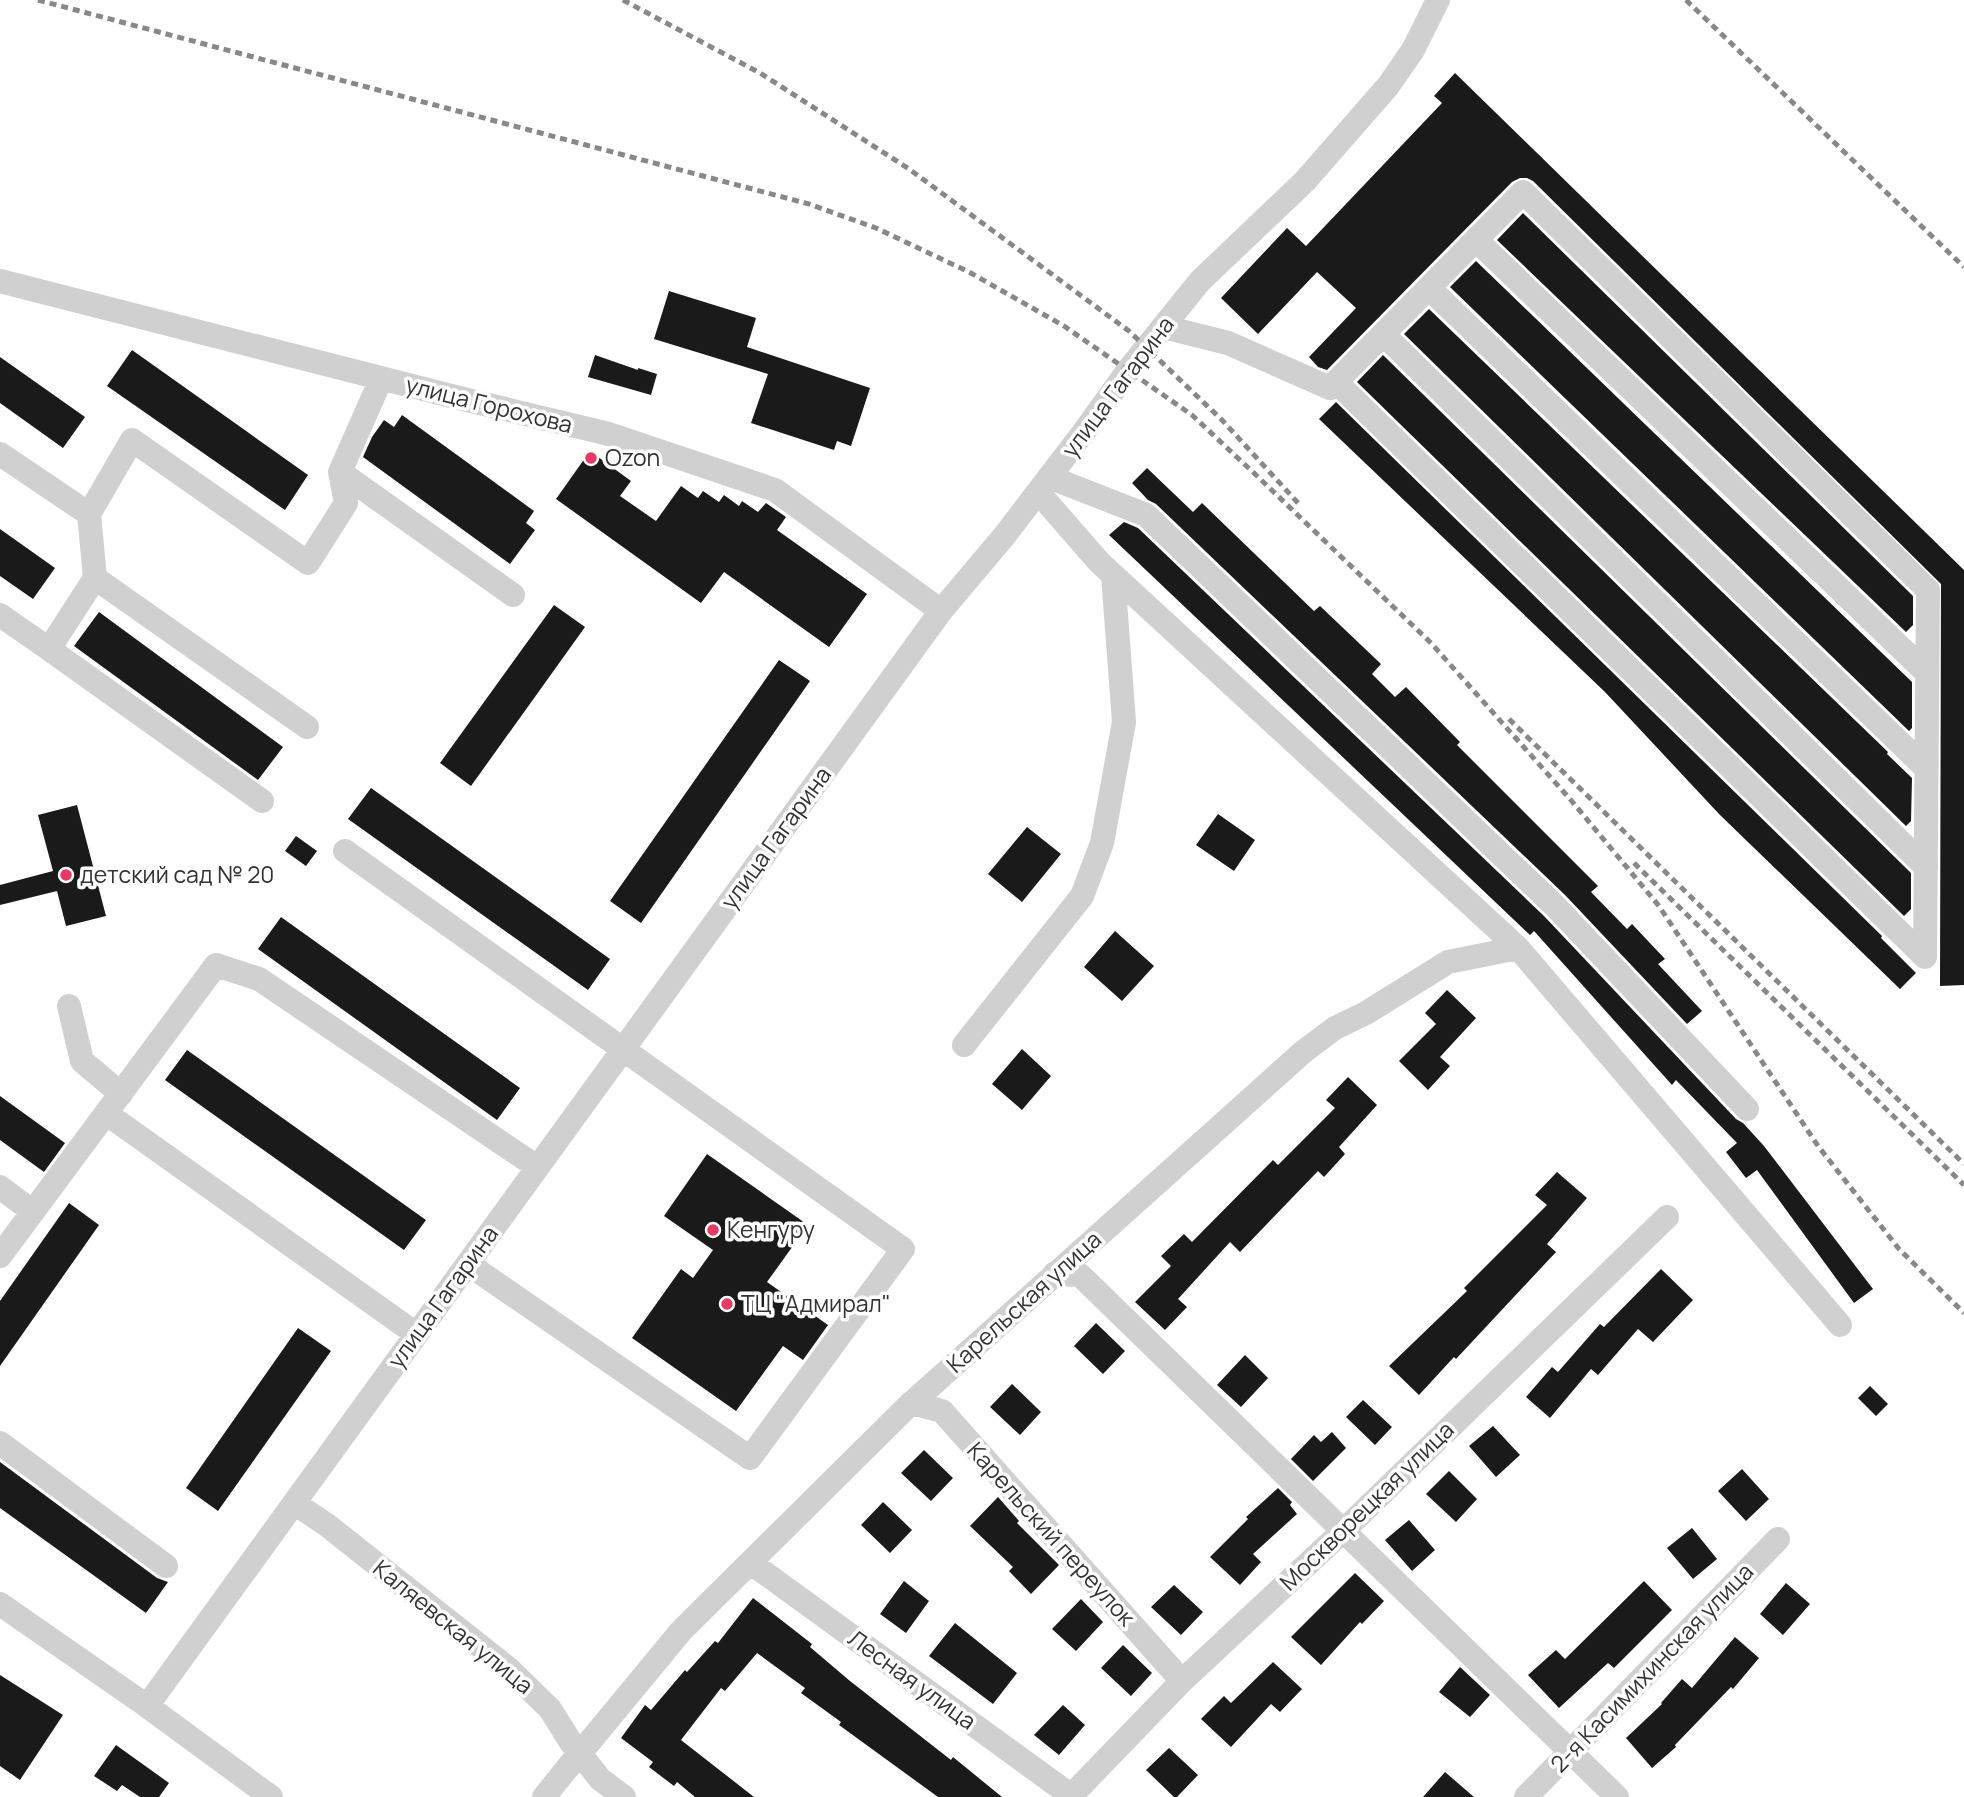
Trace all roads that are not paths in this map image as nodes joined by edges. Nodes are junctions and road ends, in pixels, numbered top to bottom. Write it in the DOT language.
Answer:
graph roads {
  1 [pos="1438,0"];
  2 [pos="1476,240"];
  3 [pos="0,281"];
  4 [pos="1429,288"];
  5 [pos="1164,327"];
  6 [pos="1383,334"];
  7 [pos="381,379"];
  8 [pos="1336,382"];
  9 [pos="0,454"];
  10 [pos="340,472"];
  11 [pos="1043,485"];
  12 [pos="89,514"];
  13 [pos="1113,575"];
  14 [pos="94,578"];
  15 [pos="513,595"];
  16 [pos="941,611"];
  17 [pos="0,614"];
  18 [pos="49,649"];
  19 [pos="1927,673"];
  20 [pos="307,727"];
  21 [pos="1926,768"];
  22 [pos="262,801"];
  23 [pos="345,851"];
  24 [pos="1926,867"];
  25 [pos="1518,948"];
  26 [pos="69,1006"];
  27 [pos="964,1045"];
  28 [pos="623,1049"];
  29 [pos="121,1094"];
  30 [pos="1747,1109"];
  31 [pos="107,1114"];
  32 [pos="537,1167"];
  33 [pos="0,1187"];
  34 [pos="33,1212"];
  35 [pos="1667,1217"];
  36 [pos="0,1256"];
  37 [pos="468,1264"];
  38 [pos="1054,1274"];
  39 [pos="1840,1325"];
  40 [pos="416,1334"];
  41 [pos="911,1403"];
  42 [pos="0,1443"];
  43 [pos="294,1503"];
  44 [pos="1343,1531"];
  45 [pos="1778,1539"];
  46 [pos="751,1563"];
  47 [pos="166,1566"];
  48 [pos="0,1604"];
  49 [pos="1182,1681"];
  50 [pos="147,1706"];
  51 [pos="1571,1752"];
  52 [pos="271,1797"];
  53 [pos="544,1797"];
  54 [pos="624,1797"];
  55 [pos="1071,1797"];
  56 [pos="1527,1797"];
  57 [pos="1618,1797"];
  1 -- 5 [label="street, улица Гагарина"];
  2 -- 4 [label="street"];
  2 -- 19 [label="street"];
  2 -- 19 [label="street"];
  3 -- 7 [label="street, улица Горохова"];
  4 -- 6 [label="street"];
  4 -- 21 [label="street"];
  5 -- 8 [label="street"];
  5 -- 11 [label="street, улица Гагарина"];
  6 -- 8 [label="street"];
  6 -- 24 [label="street"];
  7 -- 10 [label="street"];
  7 -- 16 [label="street, улица Горохова"];
  8 -- 24 [label="street"];
  9 -- 12 [label="street"];
  10 -- 12 [label="street"];
  10 -- 15 [label="street"];
  11 -- 13 [label="street"];
  11 -- 16 [label="street, улица Гагарина"];
  11 -- 30 [label="street"];
  12 -- 14 [label="street"];
  13 -- 25 [label="street"];
  13 -- 27 [label="street"];
  14 -- 18 [label="street"];
  14 -- 20 [label="street"];
  16 -- 28 [label="street, улица Гагарина"];
  17 -- 18 [label="street"];
  18 -- 22 [label="street"];
  19 -- 21 [label="street"];
  21 -- 24 [label="street"];
  23 -- 28 [label="street"];
  25 -- 38 [label="street, Карельская улица"];
  25 -- 39 [label="street"];
  26 -- 29 [label="street"];
  28 -- 32 [label="street, улица Гагарина"];
  28 -- 37 [label="street"];
  29 -- 31 [label="street"];
  29 -- 32 [label="street"];
  31 -- 34 [label="street"];
  31 -- 40 [label="street"];
  32 -- 37 [label="street, улица Гагарина"];
  33 -- 34 [label="street"];
  34 -- 36 [label="street"];
  35 -- 44 [label="street, Москворецкая улица"];
  37 -- 40 [label="street, улица Гагарина"];
  38 -- 41 [label="street, Карельская улица"];
  38 -- 44 [label="street"];
  40 -- 43 [label="street, улица Гагарина"];
  41 -- 46 [label="street, Карельская улица"];
  41 -- 49 [label="street, Карельский переулок"];
  42 -- 47 [label="street"];
  43 -- 50 [label="street, улица Гагарина"];
  43 -- 54 [label="street, Каляевская улица"];
  44 -- 49 [label="street, Москворецкая улица"];
  44 -- 51 [label="street"];
  45 -- 51 [label="street, 2-я Касимихинская улица"];
  46 -- 53 [label="street, Карельская улица, bridge"];
  46 -- 55 [label="street, Лесная улица"];
  48 -- 50 [label="street"];
  49 -- 55 [label="street, Москворецкая улица"];
  50 -- 52 [label="street"];
  51 -- 56 [label="street, 2-я Касимихинская улица"];
  51 -- 57 [label="street"];
}
